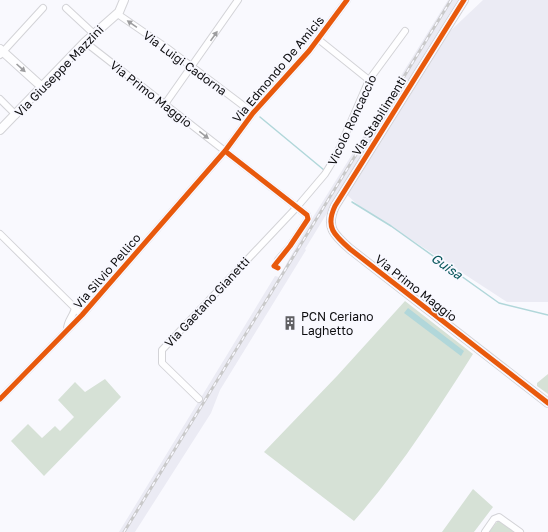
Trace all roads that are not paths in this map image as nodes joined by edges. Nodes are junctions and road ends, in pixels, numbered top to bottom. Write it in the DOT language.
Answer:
graph roads {
  1 [pos="124,0"];
  2 [pos="238,0"];
  3 [pos="347,0"];
  4 [pos="464,0"];
  5 [pos="43,8"];
  6 [pos="66,8"];
  7 [pos="119,12"];
  8 [pos="405,31"];
  9 [pos="94,34"];
  10 [pos="318,39"];
  11 [pos="85,42"];
  12 [pos="1,52"];
  13 [pos="191,67"];
  14 [pos="369,80"];
  15 [pos="42,87"];
  16 [pos="0,99"];
  17 [pos="165,104"];
  18 [pos="253,113"];
  19 [pos="16,115"];
  20 [pos="0,130"];
  21 [pos="225,151"];
  22 [pos="297,207"];
  23 [pos="0,234"];
  24 [pos="344,244"];
  25 [pos="278,260"];
  26 [pos="75,307"];
  27 [pos="82,314"];
  28 [pos="67,330"];
  29 [pos="0,399"];
  30 [pos="199,399"];
  31 [pos="548,403"];
  32 [pos="485,532"];
  33 [pos="520,532"];
  1 -- 7 [label="street"];
  13 -- 2 [label="street, one-way"];
  3 -- 10 [label="street, Via Edmondo De Amicis"];
  4 -- 24 [label="street, Via Stabilimenti"];
  5 -- 12 [label="street"];
  6 -- 9 [label="street"];
  7 -- 9 [label="street, Via Giuseppe Mazzini"];
  13 -- 7 [label="street, Via Luigi Cadorna, one-way"];
  8 -- 14 [label="street, Vicolo Roncaccio"];
  9 -- 11 [label="street, Via Giuseppe Mazzini"];
  10 -- 14 [label="street"];
  10 -- 18 [label="street, Via Edmondo De Amicis"];
  11 -- 15 [label="street, Via Giuseppe Mazzini"];
  11 -- 17 [label="street, Via Primo Maggio"];
  12 -- 15 [label="street, one-way"];
  13 -- 17 [label="street"];
  13 -- 18 [label="street, Via Luigi Cadorna"];
  14 -- 22 [label="street, Vicolo Roncaccio"];
  15 -- 19 [label="street, Via Giuseppe Mazzini"];
  16 -- 19 [label="street"];
  17 -- 21 [label="street, Via Primo Maggio, one-way"];
  18 -- 21 [label="street, Via Edmondo De Amicis"];
  19 -- 20 [label="street, Via Giuseppe Mazzini"];
  21 -- 22 [label="street, Via Primo Maggio"];
  21 -- 27 [label="street, Via Silvio Pellico"];
  22 -- 25 [label="street, Via Primo Maggio"];
  22 -- 30 [label="street, Via Gaetano Gianetti"];
  23 -- 26 [label="street"];
  24 -- 31 [label="street, Via Primo Maggio"];
  26 -- 27 [label="street"];
  26 -- 28 [label="street"];
  27 -- 28 [label="street, Via Silvio Pellico"];
  28 -- 29 [label="street, Via Silvio Pellico"];
  32 -- 33 [label="street"];
}
